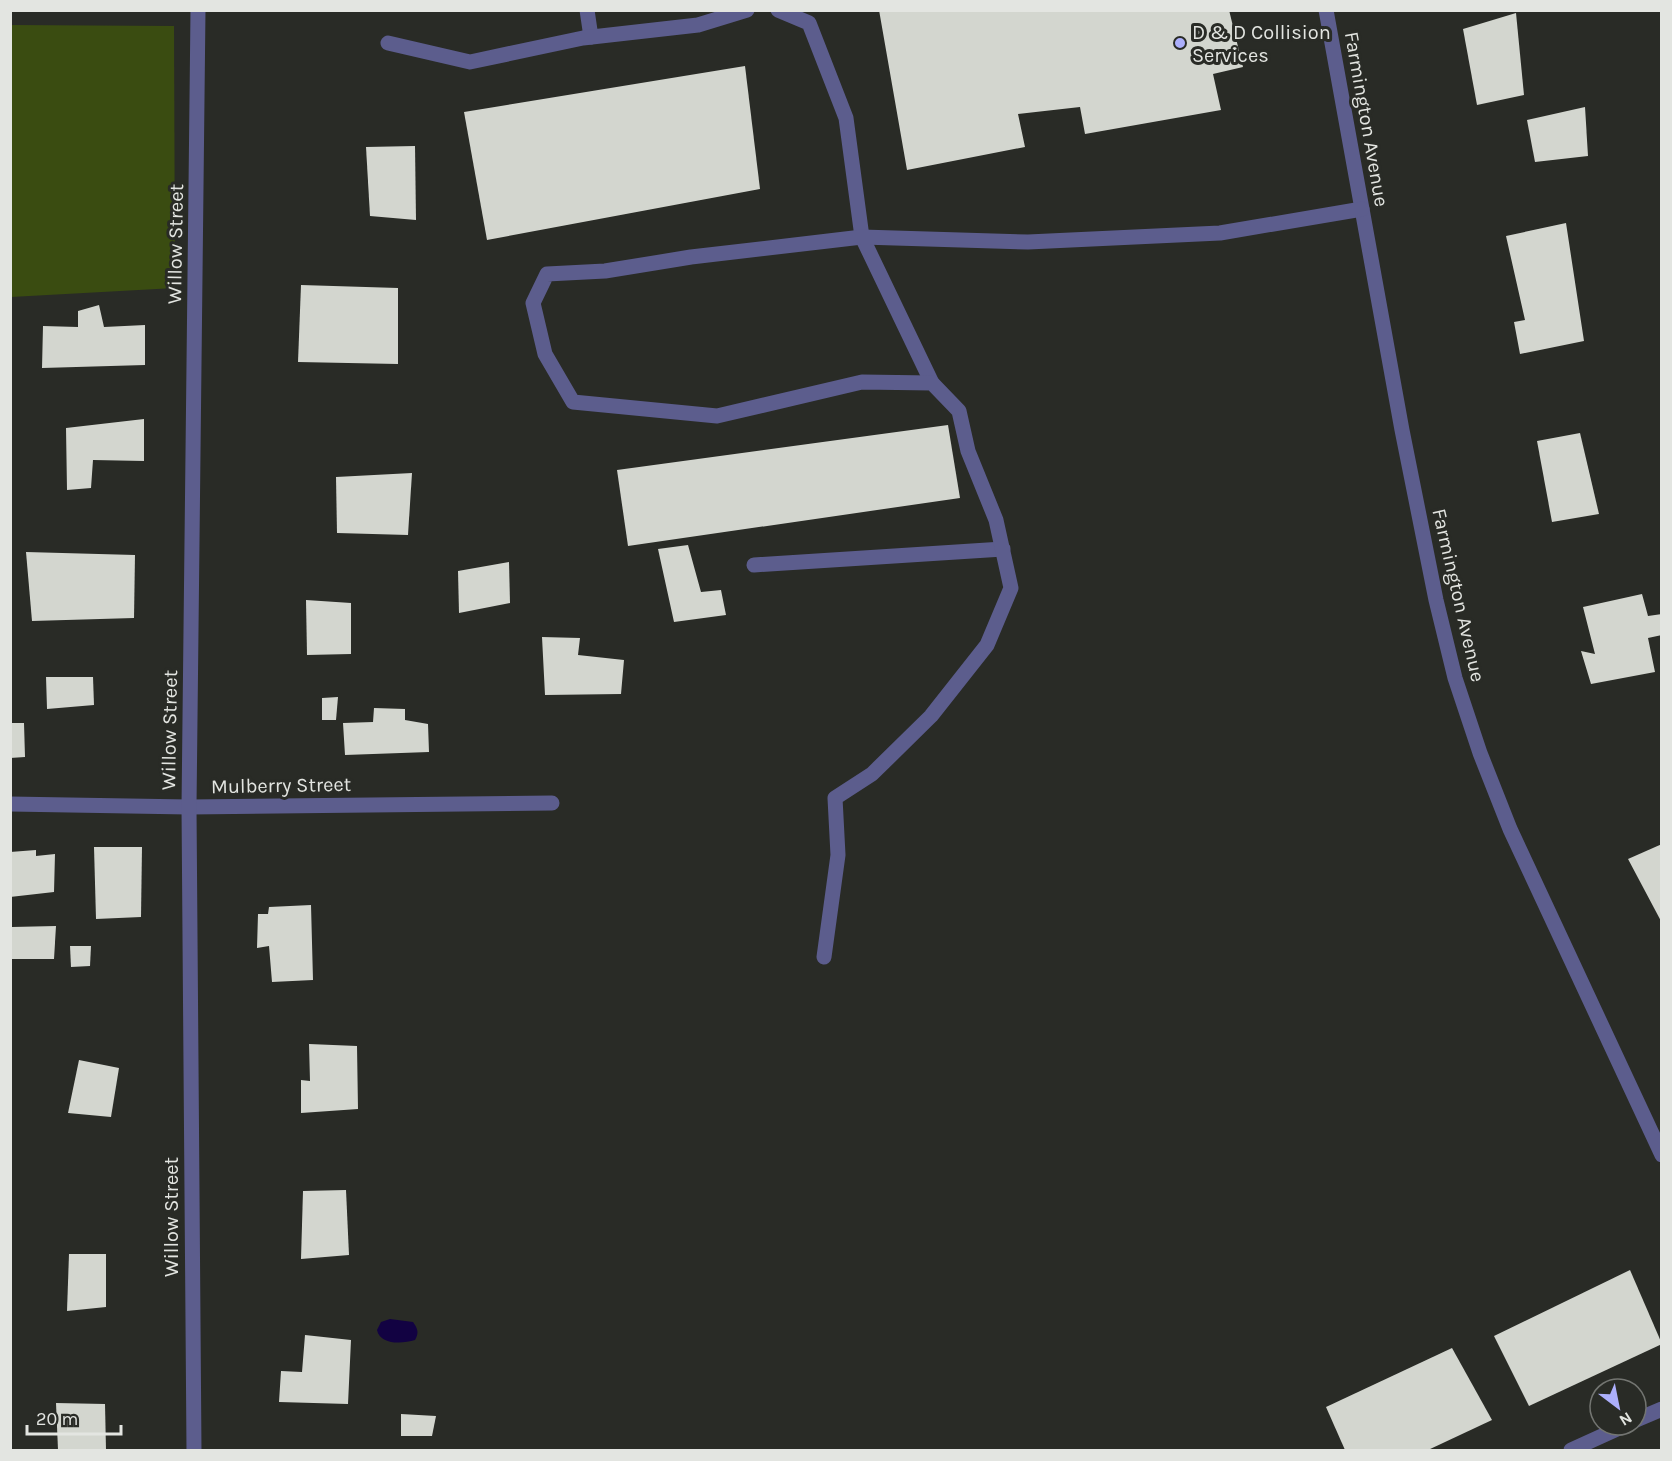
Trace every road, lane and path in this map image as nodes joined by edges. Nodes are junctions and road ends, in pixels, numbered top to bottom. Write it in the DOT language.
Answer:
graph roads {
  1 [pos="198,10"];
  2 [pos="587,10"];
  3 [pos="747,10"];
  4 [pos="778,10"];
  5 [pos="1326,10"];
  6 [pos="731,13"];
  7 [pos="591,37"];
  8 [pos="388,43"];
  9 [pos="1362,209"];
  10 [pos="862,237"];
  11 [pos="932,383"];
  12 [pos="1003,549"];
  13 [pos="754,565"];
  14 [pos="552,803"];
  15 [pos="10,804"];
  16 [pos="189,807"];
  17 [pos="824,957"];
  18 [pos="1662,1155"];
  19 [pos="1662,1408"];
  20 [pos="1648,1414"];
  21 [pos="1600,1437"];
  22 [pos="194,1450"];
  23 [pos="1571,1450"];
  1 -- 16 [label="street, Willow Street"];
  2 -- 7 [label="street"];
  3 -- 6 [label="street"];
  4 -- 10 [label="street"];
  5 -- 9 [label="street, Farmington Avenue"];
  6 -- 7 [label="street"];
  7 -- 8 [label="street"];
  9 -- 10 [label="street"];
  9 -- 18 [label="street, Farmington Avenue"];
  10 -- 11 [label="street"];
  10 -- 11 [label="street"];
  11 -- 12 [label="street"];
  12 -- 13 [label="street"];
  12 -- 17 [label="street"];
  14 -- 16 [label="street, Mulberry Street"];
  15 -- 16 [label="street, Mulberry Street"];
  16 -- 22 [label="street, Willow Street"];
  19 -- 20 [label="street"];
  21 -- 23 [label="street"];
}
